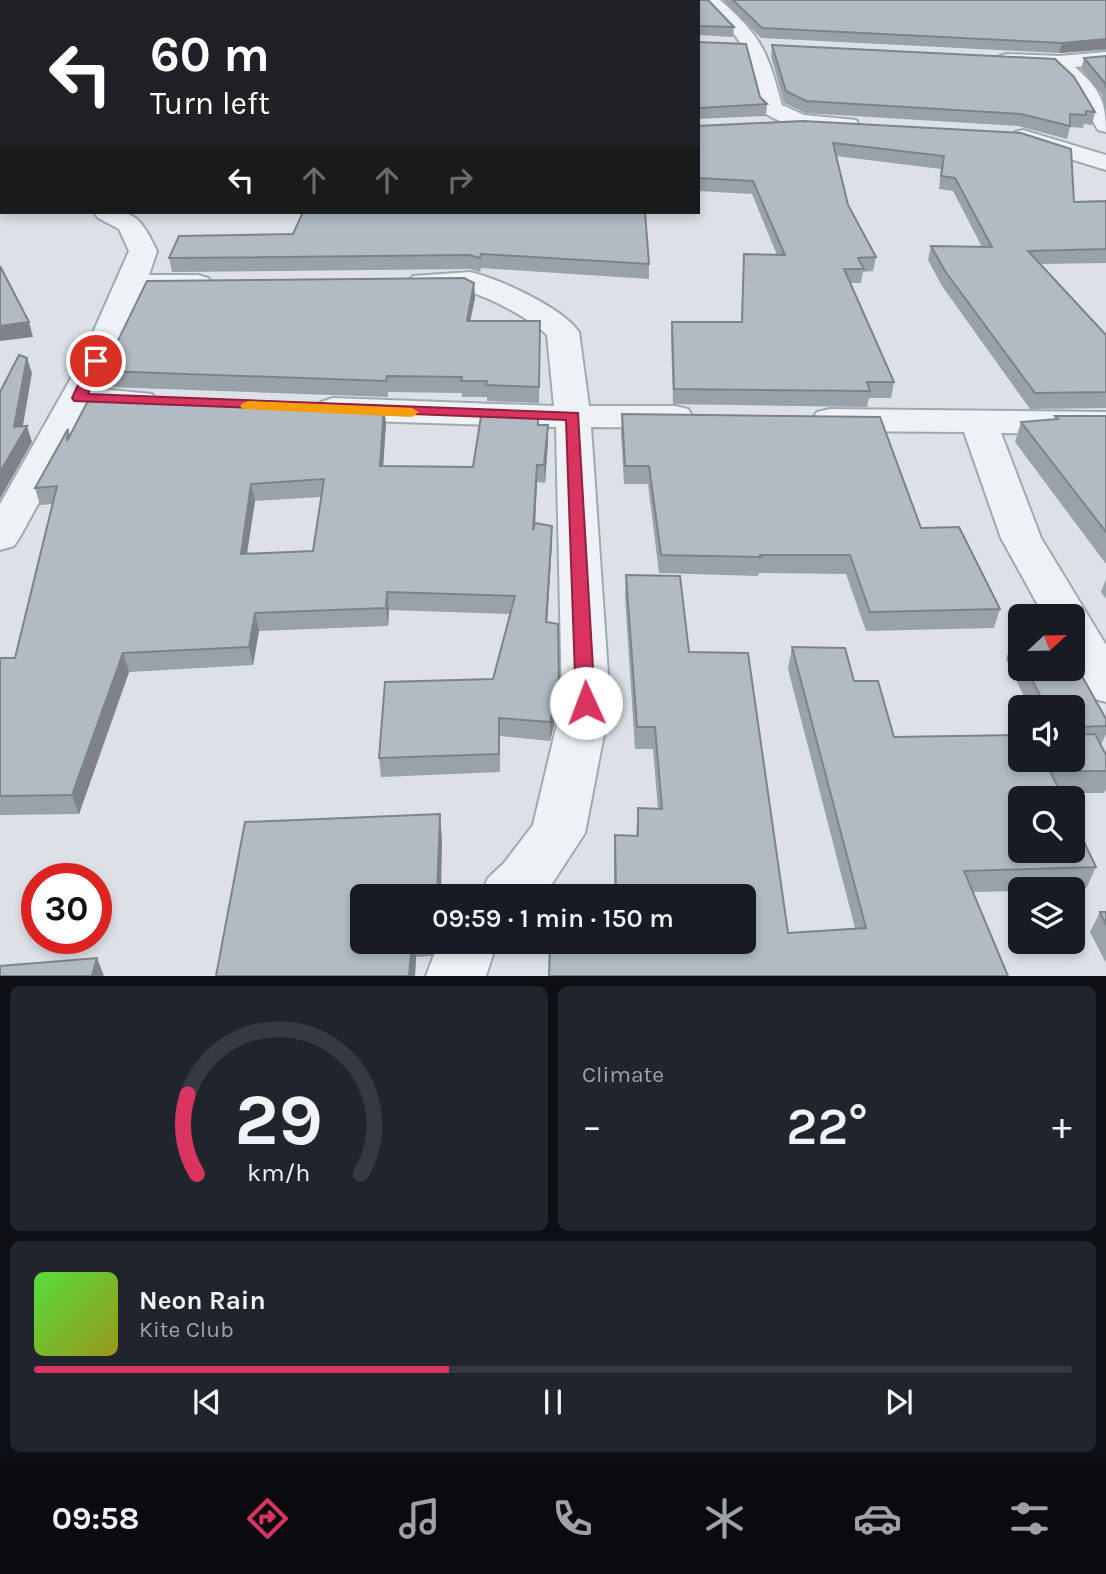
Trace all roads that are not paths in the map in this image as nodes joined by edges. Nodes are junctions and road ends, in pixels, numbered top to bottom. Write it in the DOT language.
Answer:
graph roads {
  1 [pos="710,0"];
  2 [pos="727,45"];
  3 [pos="753,45"];
  4 [pos="779,46"];
  5 [pos="982,58"];
  6 [pos="1106,58"];
  7 [pos="1059,62"];
  8 [pos="1096,92"];
  9 [pos="801,122"];
  10 [pos="1106,125"];
  11 [pos="868,126"];
  12 [pos="760,127"];
  13 [pos="1004,135"];
  14 [pos="1106,163"];
  15 [pos="111,214"];
  16 [pos="388,282"];
  17 [pos="131,284"];
  18 [pos="226,284"];
  19 [pos="79,398"];
  20 [pos="174,402"];
  21 [pos="296,408"];
  22 [pos="573,416"];
  23 [pos="708,418"];
  24 [pos="803,419"];
  25 [pos="979,423"];
  26 [pos="1106,423"];
  27 [pos="0,537"];
  28 [pos="1059,604"];
  29 [pos="1085,649"];
  30 [pos="1106,685"];
  31 [pos="520,884"];
  32 [pos="464,954"];
  33 [pos="456,975"];
  1 -- 3 [label="street"];
  2 -- 3 [label="street"];
  3 -- 4 [label="street"];
  3 -- 9 [label="street"];
  5 -- 7 [label="street"];
  6 -- 7 [label="street"];
  7 -- 8 [label="street"];
  8 -- 10 [label="street"];
  9 -- 11 [label="street"];
  9 -- 12 [label="street"];
  13 -- 14 [label="street"];
  15 -- 17 [label="street"];
  16 -- 22 [label="street"];
  17 -- 18 [label="street"];
  17 -- 19 [label="street"];
  19 -- 20 [label="street"];
  19 -- 27 [label="street"];
  21 -- 22 [label="street"];
  22 -- 23 [label="street"];
  22 -- 31 [label="street"];
  24 -- 25 [label="street"];
  25 -- 26 [label="street"];
  25 -- 28 [label="street"];
  29 -- 30 [label="street"];
  32 -- 33 [label="street"];
}
